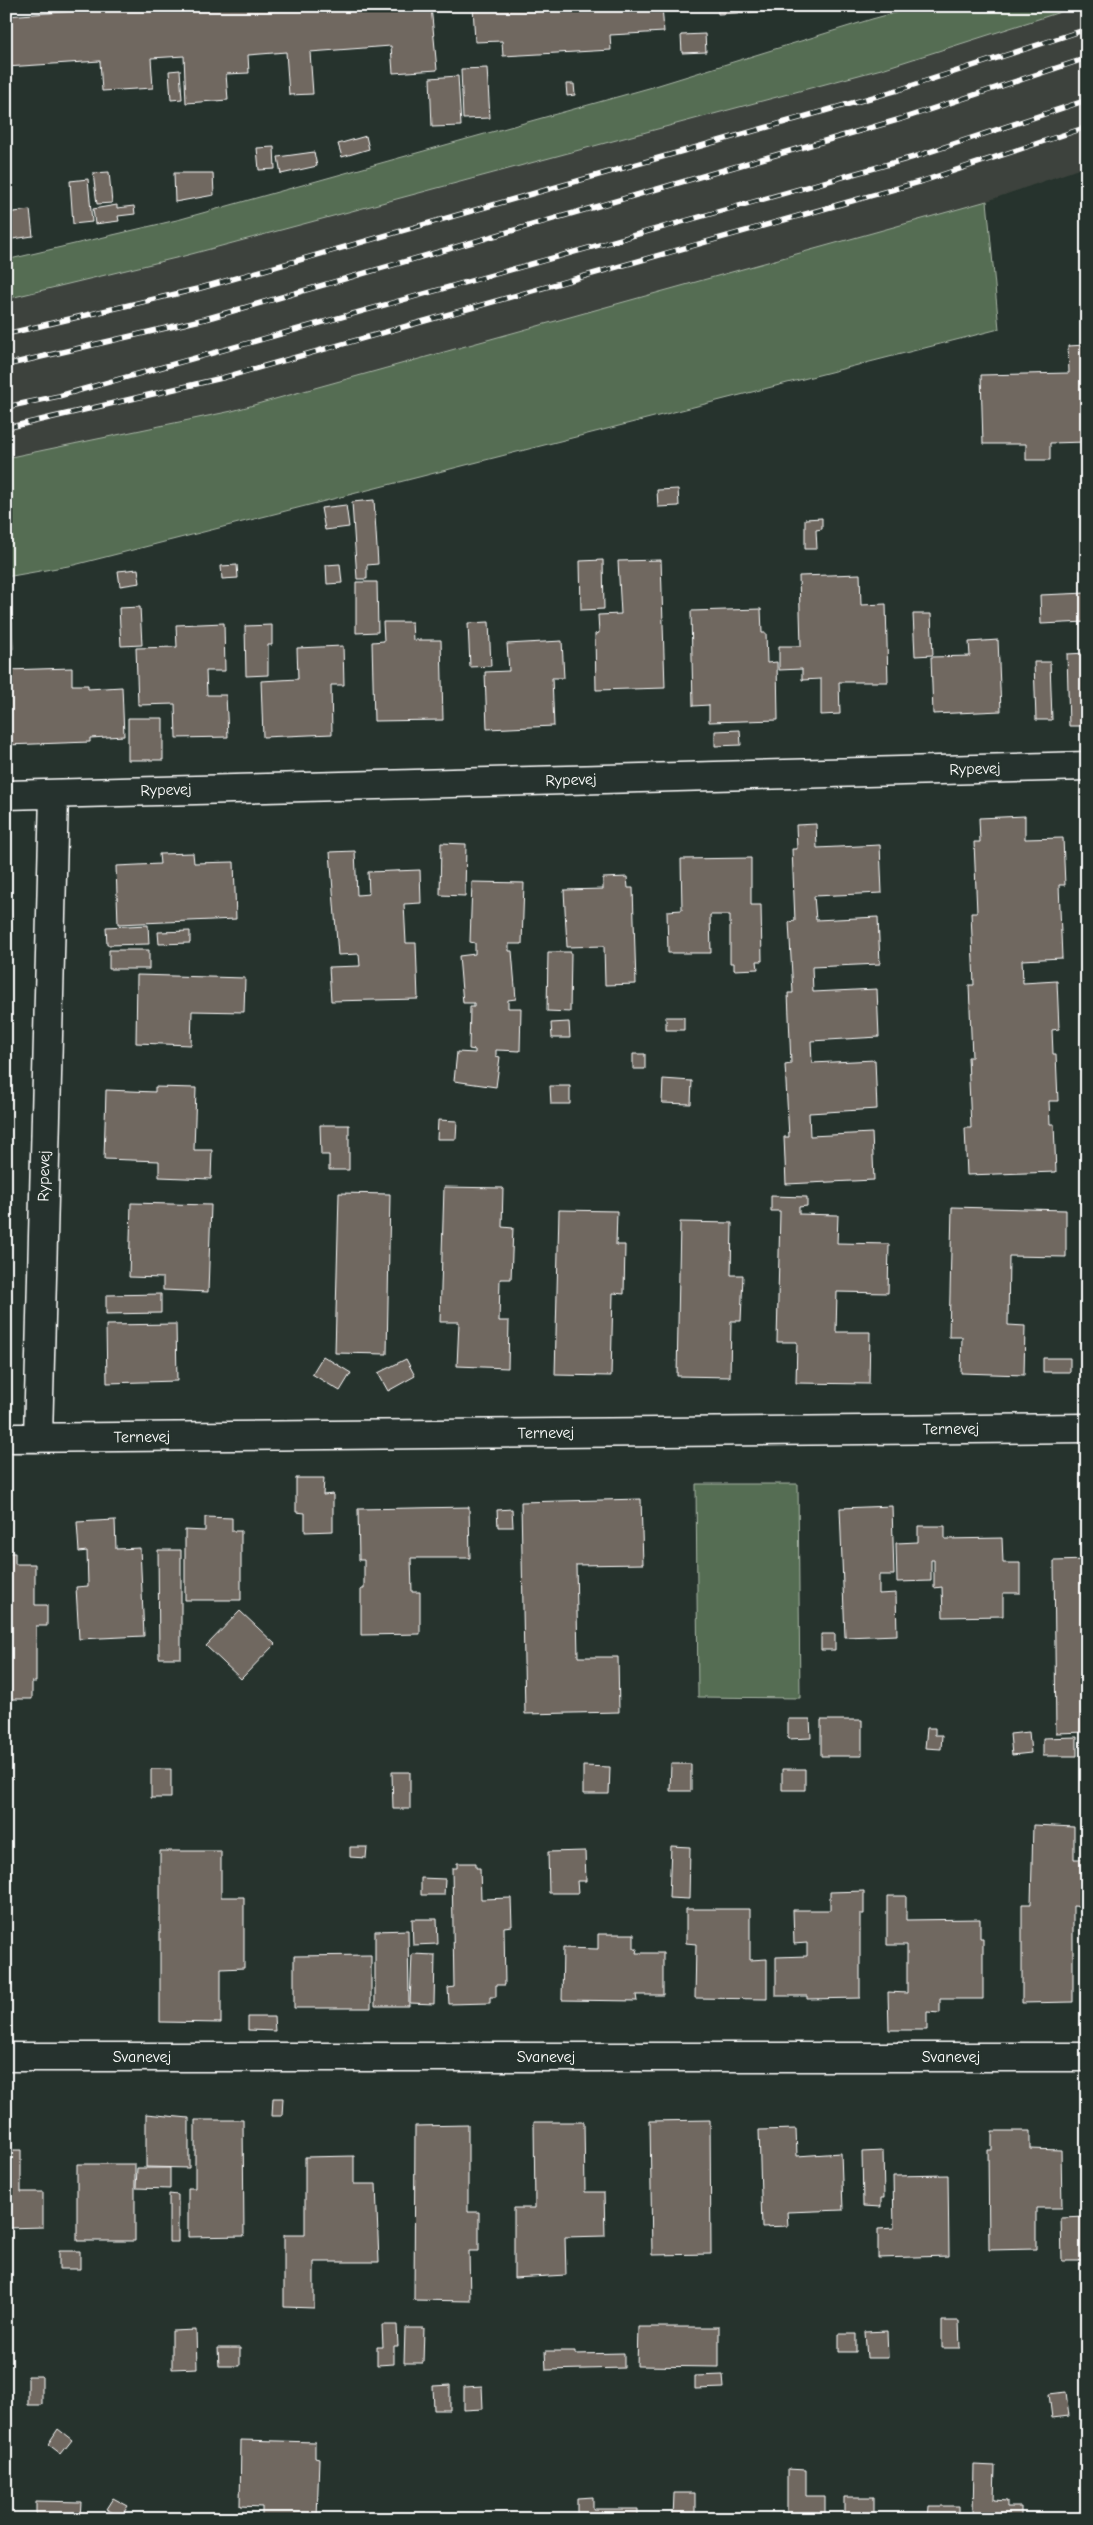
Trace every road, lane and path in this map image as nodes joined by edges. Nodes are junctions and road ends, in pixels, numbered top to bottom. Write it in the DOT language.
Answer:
graph roads {
  1 [pos="1087,766"];
  2 [pos="54,794"];
  3 [pos="6,795"];
  4 [pos="1087,1428"];
  5 [pos="6,1438"];
  6 [pos="38,1438"];
  7 [pos="6,2057"];
  8 [pos="1087,2057"];
  1 -- 2 [label="street, Rypevej"];
  2 -- 3 [label="street, Rypevej"];
  2 -- 6 [label="street, Rypevej"];
  4 -- 6 [label="street, Ternevej"];
  5 -- 6 [label="street, Ternevej"];
  7 -- 8 [label="street, Svanevej"];
}
